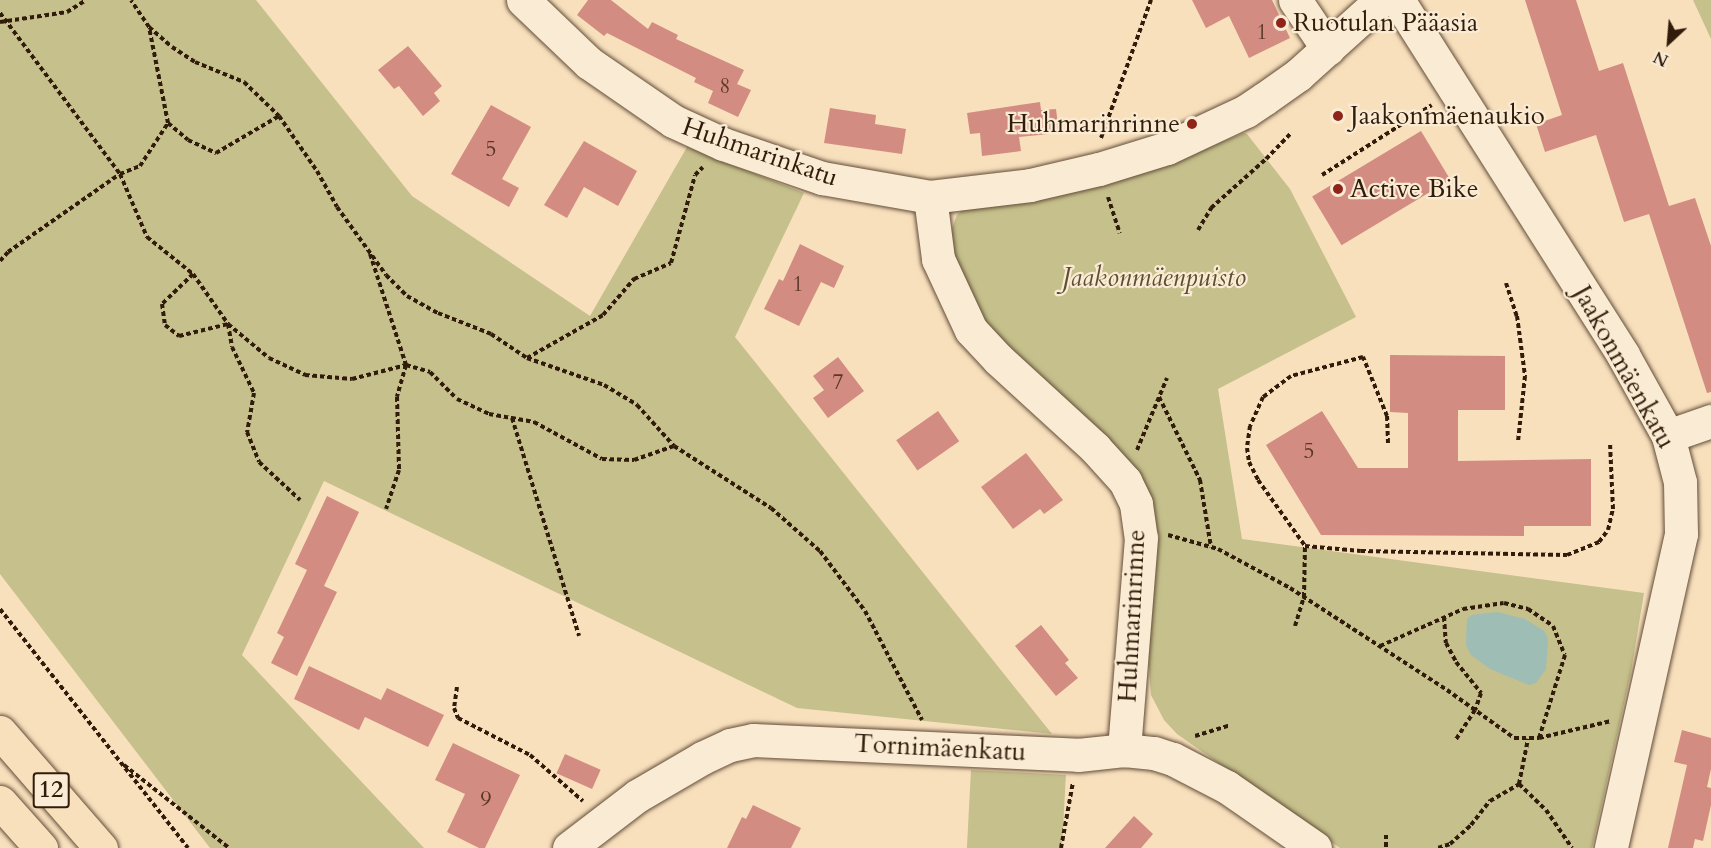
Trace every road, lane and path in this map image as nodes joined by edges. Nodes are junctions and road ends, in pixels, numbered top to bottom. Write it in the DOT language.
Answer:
graph roads {
  1 [pos="86,0"];
  2 [pos="131,0"];
  3 [pos="523,0"];
  4 [pos="1151,0"];
  5 [pos="1295,0"];
  6 [pos="1381,0"];
  7 [pos="1398,0"];
  8 [pos="0,13"];
  9 [pos="0,22"];
  10 [pos="6,22"];
  11 [pos="149,27"];
  12 [pos="1328,49"];
  13 [pos="1443,99"];
  14 [pos="279,116"];
  15 [pos="168,123"];
  16 [pos="1291,133"];
  17 [pos="723,144"];
  18 [pos="1099,169"];
  19 [pos="120,174"];
  20 [pos="1322,175"];
  21 [pos="930,197"];
  22 [pos="1198,230"];
  23 [pos="1120,233"];
  24 [pos="368,249"];
  25 [pos="0,261"];
  26 [pos="193,274"];
  27 [pos="1506,283"];
  28 [pos="228,324"];
  29 [pos="527,358"];
  30 [pos="406,366"];
  31 [pos="1167,378"];
  32 [pos="1159,397"];
  33 [pos="512,418"];
  34 [pos="1711,421"];
  35 [pos="1668,436"];
  36 [pos="1518,442"];
  37 [pos="1388,443"];
  38 [pos="1610,443"];
  39 [pos="674,446"];
  40 [pos="1125,481"];
  41 [pos="300,500"];
  42 [pos="386,509"];
  43 [pos="1141,538"];
  44 [pos="1212,546"];
  45 [pos="1305,546"];
  46 [pos="1304,597"];
  47 [pos="0,609"];
  48 [pos="1444,617"];
  49 [pos="1295,626"];
  50 [pos="579,636"];
  51 [pos="1379,646"];
  52 [pos="457,687"];
  53 [pos="1475,710"];
  54 [pos="1640,723"];
  55 [pos="0,732"];
  56 [pos="1539,738"];
  57 [pos="1456,739"];
  58 [pos="1528,739"];
  59 [pos="934,748"];
  60 [pos="1124,750"];
  61 [pos="1078,755"];
  62 [pos="118,761"];
  63 [pos="1519,783"];
  64 [pos="0,802"];
  65 [pos="602,821"];
  66 [pos="1386,835"];
  67 [pos="40,848"];
  68 [pos="101,848"];
  69 [pos="188,848"];
  70 [pos="230,848"];
  71 [pos="569,848"];
  72 [pos="1061,848"];
  73 [pos="1315,848"];
  74 [pos="1386,848"];
  75 [pos="1438,848"];
  76 [pos="1572,848"];
  77 [pos="1611,848"];
  1 -- 10 [label="path"];
  2 -- 11 [label="path"];
  3 -- 17 [label="street, Huhmarinkatu"];
  4 -- 18 [label="path"];
  5 -- 12 [label="street"];
  6 -- 12 [label="street, Huhmarinkatu"];
  7 -- 35 [label="street, Jaakonmäenkatu"];
  8 -- 10 [label="path"];
  9 -- 10 [label="path"];
  10 -- 19 [label="path"];
  11 -- 14 [label="path"];
  11 -- 15 [label="path"];
  12 -- 18 [label="street, Huhmarinkatu"];
  13 -- 20 [label="path"];
  14 -- 15 [label="path"];
  14 -- 24 [label="path"];
  15 -- 19 [label="path"];
  16 -- 22 [label="path"];
  17 -- 21 [label="street, Huhmarinkatu"];
  17 -- 29 [label="path"];
  18 -- 21 [label="street, Huhmarinkatu"];
  18 -- 23 [label="path"];
  19 -- 25 [label="path"];
  19 -- 26 [label="path"];
  21 -- 40 [label="street, Huhmarinrinne"];
  24 -- 29 [label="path"];
  24 -- 30 [label="path"];
  26 -- 28 [label="path"];
  26 -- 28 [label="path"];
  27 -- 36 [label="path"];
  28 -- 30 [label="path"];
  28 -- 41 [label="path"];
  29 -- 39 [label="path"];
  30 -- 33 [label="path"];
  30 -- 42 [label="path"];
  31 -- 32 [label="path"];
  32 -- 40 [label="path"];
  32 -- 44 [label="path"];
  33 -- 39 [label="path"];
  33 -- 50 [label="path"];
  34 -- 35 [label="street"];
  35 -- 54 [label="street, Jaakonmäenkatu"];
  37 -- 45 [label="path"];
  38 -- 45 [label="path"];
  39 -- 59 [label="path"];
  40 -- 43 [label="street, Huhmarinrinne"];
  43 -- 44 [label="path"];
  43 -- 60 [label="street, Huhmarinrinne"];
  44 -- 46 [label="path"];
  45 -- 46 [label="path"];
  46 -- 49 [label="path"];
  46 -- 51 [label="path"];
  47 -- 62 [label="path"];
  48 -- 51 [label="path"];
  48 -- 53 [label="path"];
  48 -- 56 [label="path"];
  51 -- 53 [label="path"];
  52 -- 65 [label="path"];
  53 -- 57 [label="path"];
  53 -- 58 [label="path"];
  54 -- 56 [label="path"];
  54 -- 77 [label="street, Jaakonmäenkatu"];
  55 -- 68 [label="highway, 12"];
  56 -- 58 [label="path"];
  58 -- 63 [label="path"];
  59 -- 61 [label="street, Tornimäenkatu"];
  59 -- 65 [label="street, Tornimäenkatu"];
  60 -- 61 [label="street, Tornimäenkatu"];
  60 -- 73 [label="street, Tornimäenkatu"];
  61 -- 72 [label="path"];
  62 -- 69 [label="path"];
  62 -- 70 [label="path"];
  63 -- 75 [label="path"];
  63 -- 76 [label="path"];
  64 -- 67 [label="highway, 12"];
  65 -- 71 [label="street, Tornimäenkatu"];
  66 -- 74 [label="path"];
}
